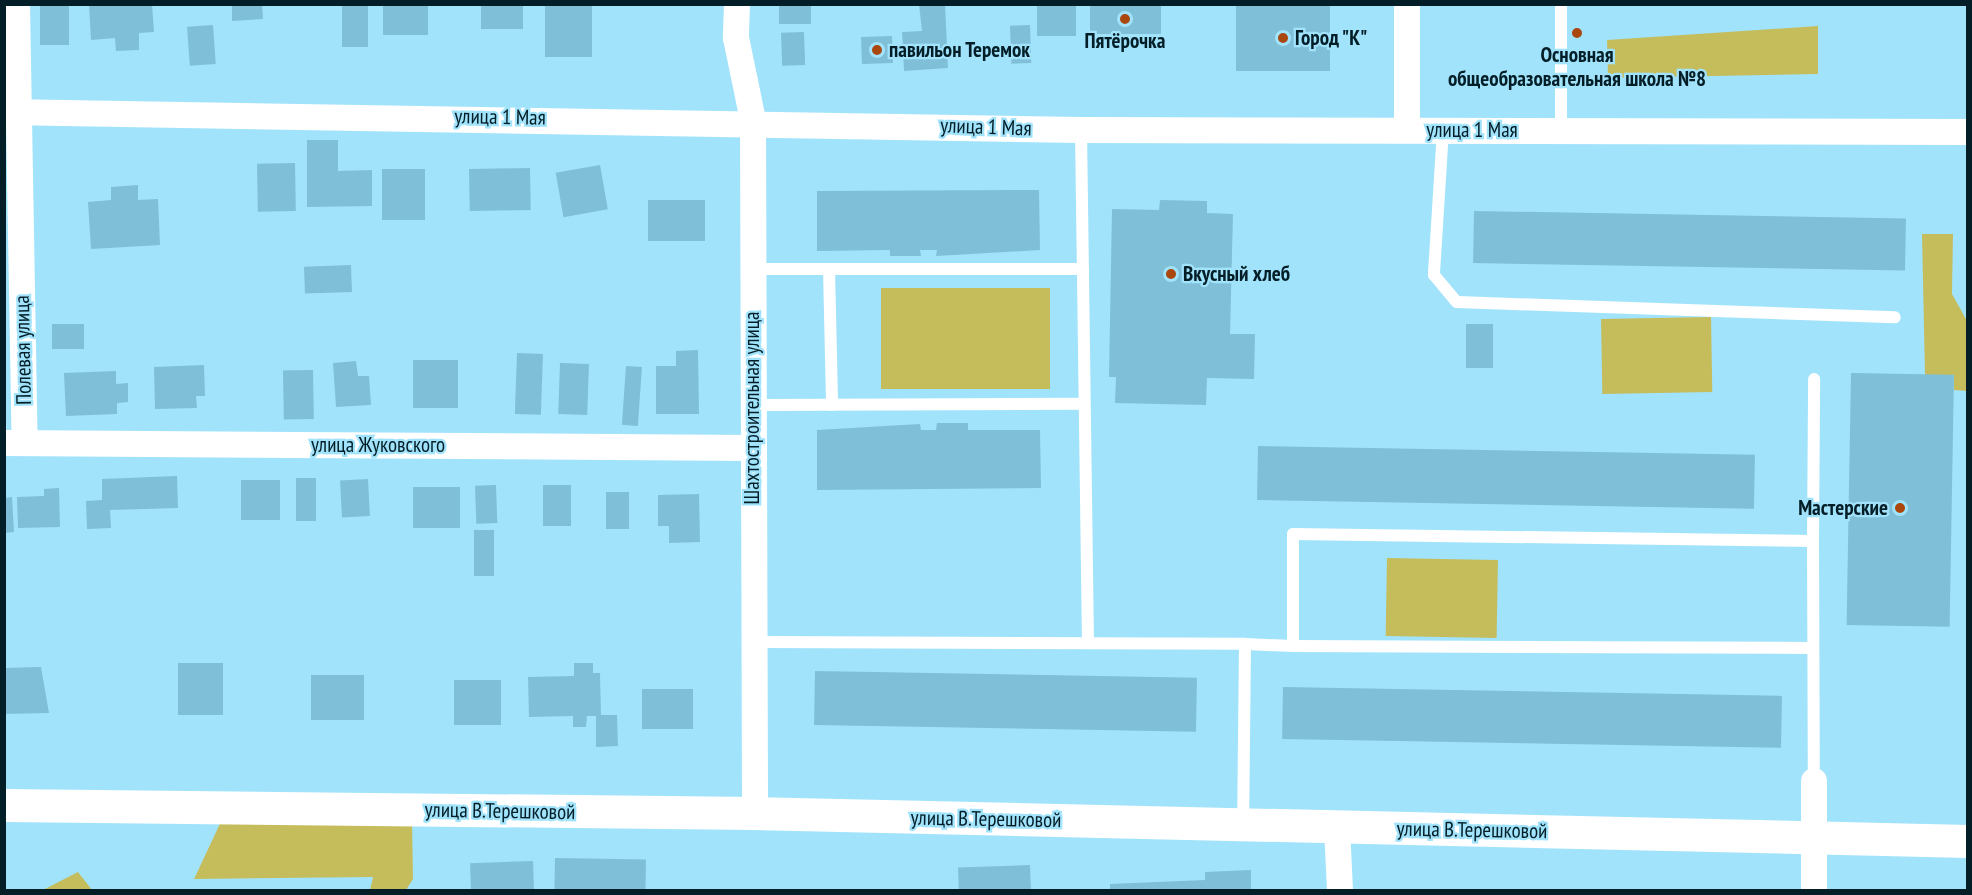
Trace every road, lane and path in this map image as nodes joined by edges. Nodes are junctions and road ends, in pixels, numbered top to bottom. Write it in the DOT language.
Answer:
graph roads {
  1 [pos="16,4"];
  2 [pos="737,4"];
  3 [pos="1407,4"];
  4 [pos="1561,4"];
  5 [pos="12,112"];
  6 [pos="753,120"];
  7 [pos="1081,130"];
  8 [pos="1407,130"];
  9 [pos="1443,130"];
  10 [pos="1562,130"];
  11 [pos="1968,132"];
  12 [pos="752,269"];
  13 [pos="829,269"];
  14 [pos="1083,269"];
  15 [pos="1895,317"];
  16 [pos="1814,379"];
  17 [pos="1084,404"];
  18 [pos="752,405"];
  19 [pos="832,405"];
  20 [pos="15,443"];
  21 [pos="752,448"];
  22 [pos="1813,541"];
  23 [pos="754,642"];
  24 [pos="1088,642"];
  25 [pos="1245,644"];
  26 [pos="1293,646"];
  27 [pos="1813,648"];
  28 [pos="1814,781"];
  29 [pos="4,805"];
  30 [pos="755,813"];
  31 [pos="1243,825"];
  32 [pos="1337,827"];
  33 [pos="1814,837"];
  34 [pos="1968,840"];
  35 [pos="1340,891"];
  36 [pos="1814,891"];
  1 -- 5 [label="street, Полевая улица"];
  2 -- 6 [label="street, Шахтостроительная улица"];
  3 -- 8 [label="street"];
  4 -- 10 [label="lane"];
  5 -- 6 [label="street, улица 1 Мая"];
  5 -- 20 [label="street, Полевая улица"];
  6 -- 7 [label="street, улица 1 Мая"];
  6 -- 12 [label="street, Шахтостроительная улица"];
  7 -- 8 [label="street, улица 1 Мая"];
  7 -- 14 [label="lane"];
  8 -- 9 [label="street, улица 1 Мая"];
  9 -- 10 [label="street, улица 1 Мая"];
  9 -- 15 [label="lane"];
  10 -- 11 [label="street, улица 1 Мая"];
  12 -- 13 [label="lane"];
  12 -- 18 [label="street, Шахтостроительная улица"];
  13 -- 14 [label="lane"];
  13 -- 19 [label="lane"];
  14 -- 17 [label="lane"];
  16 -- 22 [label="lane"];
  17 -- 19 [label="lane"];
  17 -- 24 [label="lane"];
  18 -- 19 [label="lane"];
  18 -- 21 [label="street, Шахтостроительная улица"];
  20 -- 21 [label="street, улица Жуковского"];
  21 -- 23 [label="street, Шахтостроительная улица"];
  22 -- 26 [label="lane"];
  22 -- 27 [label="lane"];
  23 -- 24 [label="lane"];
  23 -- 30 [label="street, Шахтостроительная улица"];
  24 -- 25 [label="lane"];
  25 -- 26 [label="lane"];
  25 -- 31 [label="lane"];
  26 -- 27 [label="lane"];
  27 -- 28 [label="lane"];
  28 -- 33 [label="street"];
  29 -- 30 [label="main road, улица В.Терешковой"];
  30 -- 31 [label="main road, улица В.Терешковой"];
  31 -- 32 [label="main road, улица В.Терешковой"];
  32 -- 33 [label="main road, улица В.Терешковой"];
  32 -- 35 [label="street"];
  33 -- 34 [label="main road, улица В.Терешковой"];
  33 -- 36 [label="street"];
}
